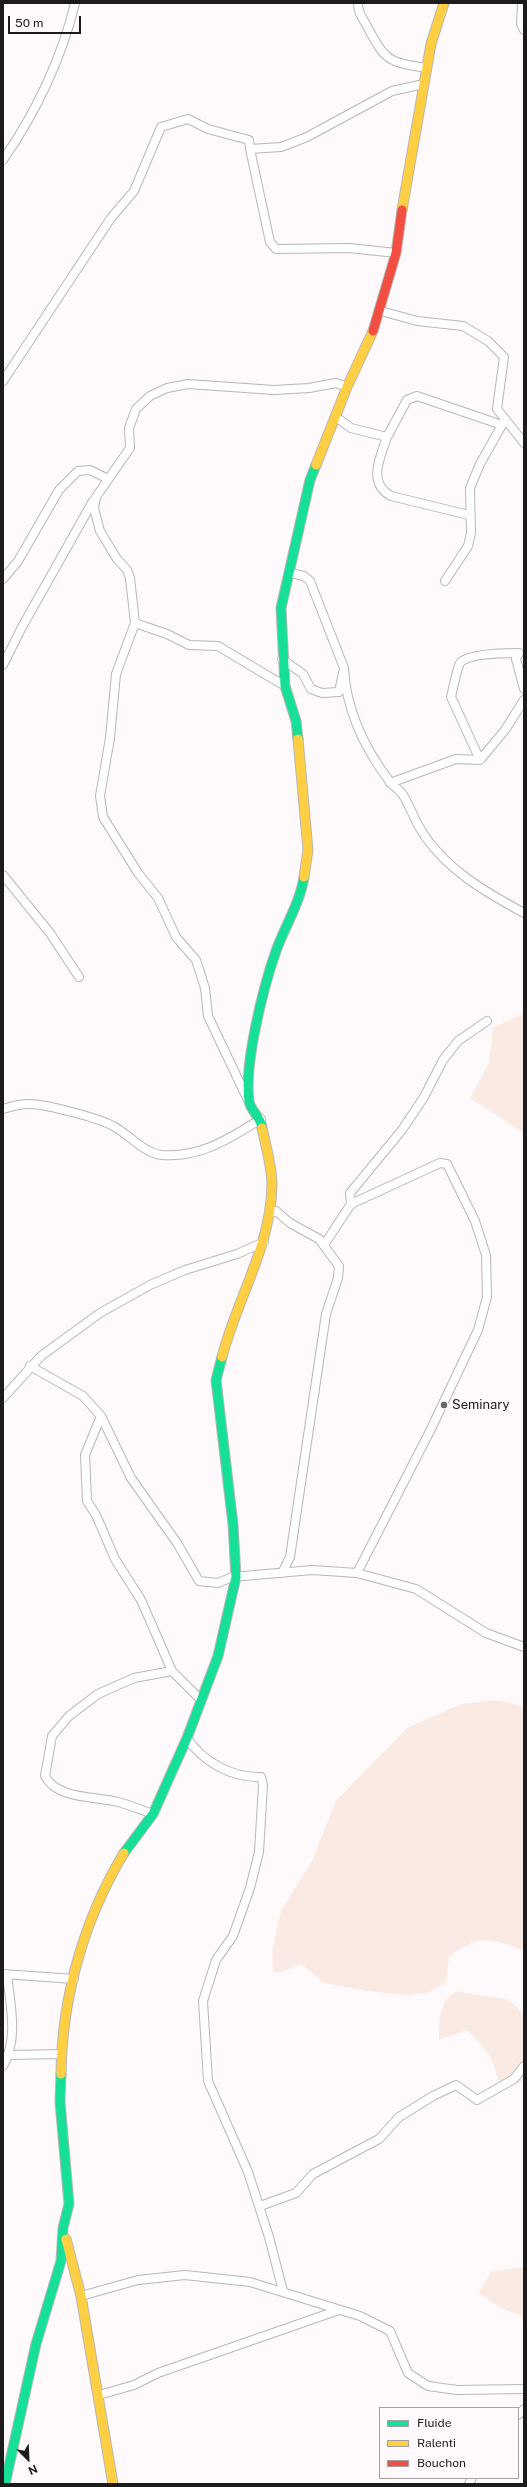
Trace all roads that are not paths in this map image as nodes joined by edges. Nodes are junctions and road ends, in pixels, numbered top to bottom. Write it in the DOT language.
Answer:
graph roads {
  1 [pos="75,3"];
  2 [pos="358,3"];
  3 [pos="444,3"];
  4 [pos="522,3"];
  5 [pos="524,30"];
  6 [pos="427,68"];
  7 [pos="424,84"];
  8 [pos="250,149"];
  9 [pos="3,160"];
  10 [pos="396,253"];
  11 [pos="381,311"];
  12 [pos="3,381"];
  13 [pos="347,387"];
  14 [pos="496,409"];
  15 [pos="336,417"];
  16 [pos="502,425"];
  17 [pos="387,437"];
  18 [pos="524,443"];
  19 [pos="108,479"];
  20 [pos="96,497"];
  21 [pos="470,515"];
  22 [pos="290,573"];
  23 [pos="3,579"];
  24 [pos="446,581"];
  25 [pos="135,623"];
  26 [pos="282,659"];
  27 [pos="3,665"];
  28 [pos="344,668"];
  29 [pos="285,686"];
  30 [pos="524,689"];
  31 [pos="524,700"];
  32 [pos="480,760"];
  33 [pos="390,783"];
  34 [pos="3,874"];
  35 [pos="524,912"];
  36 [pos="79,977"];
  37 [pos="487,1021"];
  38 [pos="249,1103"];
  39 [pos="3,1109"];
  40 [pos="260,1119"];
  41 [pos="351,1204"];
  42 [pos="268,1214"];
  43 [pos="264,1242"];
  44 [pos="324,1245"];
  45 [pos="30,1366"];
  46 [pos="3,1398"];
  47 [pos="100,1416"];
  48 [pos="282,1573"];
  49 [pos="357,1573"];
  50 [pos="236,1578"];
  51 [pos="524,1647"];
  52 [pos="172,1671"];
  53 [pos="201,1700"];
  54 [pos="188,1738"];
  55 [pos="153,1814"];
  56 [pos="5,1974"];
  57 [pos="74,1978"];
  58 [pos="61,2054"];
  59 [pos="9,2055"];
  60 [pos="3,2066"];
  61 [pos="524,2066"];
  62 [pos="260,2206"];
  63 [pos="63,2228"];
  64 [pos="283,2291"];
  65 [pos="81,2296"];
  66 [pos="339,2310"];
  67 [pos="524,2389"];
  68 [pos="99,2395"];
  69 [pos="5,2484"];
  70 [pos="114,2484"];
  1 -- 9 [label="street"];
  2 -- 6 [label="street"];
  3 -- 6 [label="main road"];
  4 -- 5 [label="street"];
  6 -- 7 [label="main road"];
  7 -- 8 [label="street"];
  7 -- 10 [label="main road"];
  8 -- 10 [label="street"];
  8 -- 12 [label="street"];
  10 -- 11 [label="main road"];
  11 -- 13 [label="main road"];
  11 -- 14 [label="street"];
  13 -- 15 [label="main road"];
  13 -- 19 [label="street"];
  14 -- 16 [label="street"];
  14 -- 18 [label="street"];
  15 -- 17 [label="street"];
  15 -- 22 [label="main road"];
  16 -- 17 [label="street"];
  16 -- 21 [label="street"];
  17 -- 21 [label="street"];
  19 -- 20 [label="street"];
  19 -- 23 [label="street"];
  20 -- 25 [label="street"];
  20 -- 27 [label="street"];
  21 -- 24 [label="street"];
  22 -- 26 [label="main road"];
  22 -- 28 [label="street"];
  25 -- 29 [label="street"];
  25 -- 38 [label="street"];
  26 -- 28 [label="street"];
  26 -- 29 [label="main road"];
  28 -- 33 [label="street"];
  29 -- 38 [label="main road"];
  30 -- 32 [label="street"];
  31 -- 32 [label="street"];
  32 -- 33 [label="street"];
  33 -- 35 [label="street"];
  34 -- 36 [label="street"];
  37 -- 41 [label="street"];
  38 -- 40 [label="main road"];
  39 -- 40 [label="street"];
  40 -- 42 [label="main road"];
  41 -- 44 [label="street"];
  41 -- 49 [label="street"];
  42 -- 43 [label="main road"];
  42 -- 44 [label="street"];
  43 -- 45 [label="street"];
  43 -- 50 [label="main road"];
  44 -- 48 [label="street"];
  45 -- 46 [label="street"];
  45 -- 47 [label="street"];
  47 -- 50 [label="street"];
  47 -- 52 [label="street"];
  48 -- 49 [label="street"];
  48 -- 50 [label="street"];
  49 -- 51 [label="street"];
  50 -- 53 [label="main road"];
  52 -- 53 [label="street"];
  52 -- 55 [label="street"];
  53 -- 54 [label="main road"];
  54 -- 55 [label="main road"];
  54 -- 62 [label="street"];
  55 -- 57 [label="main road"];
  56 -- 57 [label="street"];
  56 -- 59 [label="street"];
  57 -- 58 [label="main road"];
  58 -- 59 [label="street"];
  58 -- 63 [label="main road"];
  59 -- 60 [label="street"];
  61 -- 62 [label="street"];
  62 -- 64 [label="street"];
  63 -- 65 [label="main road"];
  63 -- 69 [label="main road"];
  64 -- 65 [label="street"];
  64 -- 66 [label="street"];
  65 -- 68 [label="main road"];
  66 -- 67 [label="street"];
  66 -- 68 [label="street"];
  68 -- 70 [label="main road"];
}
